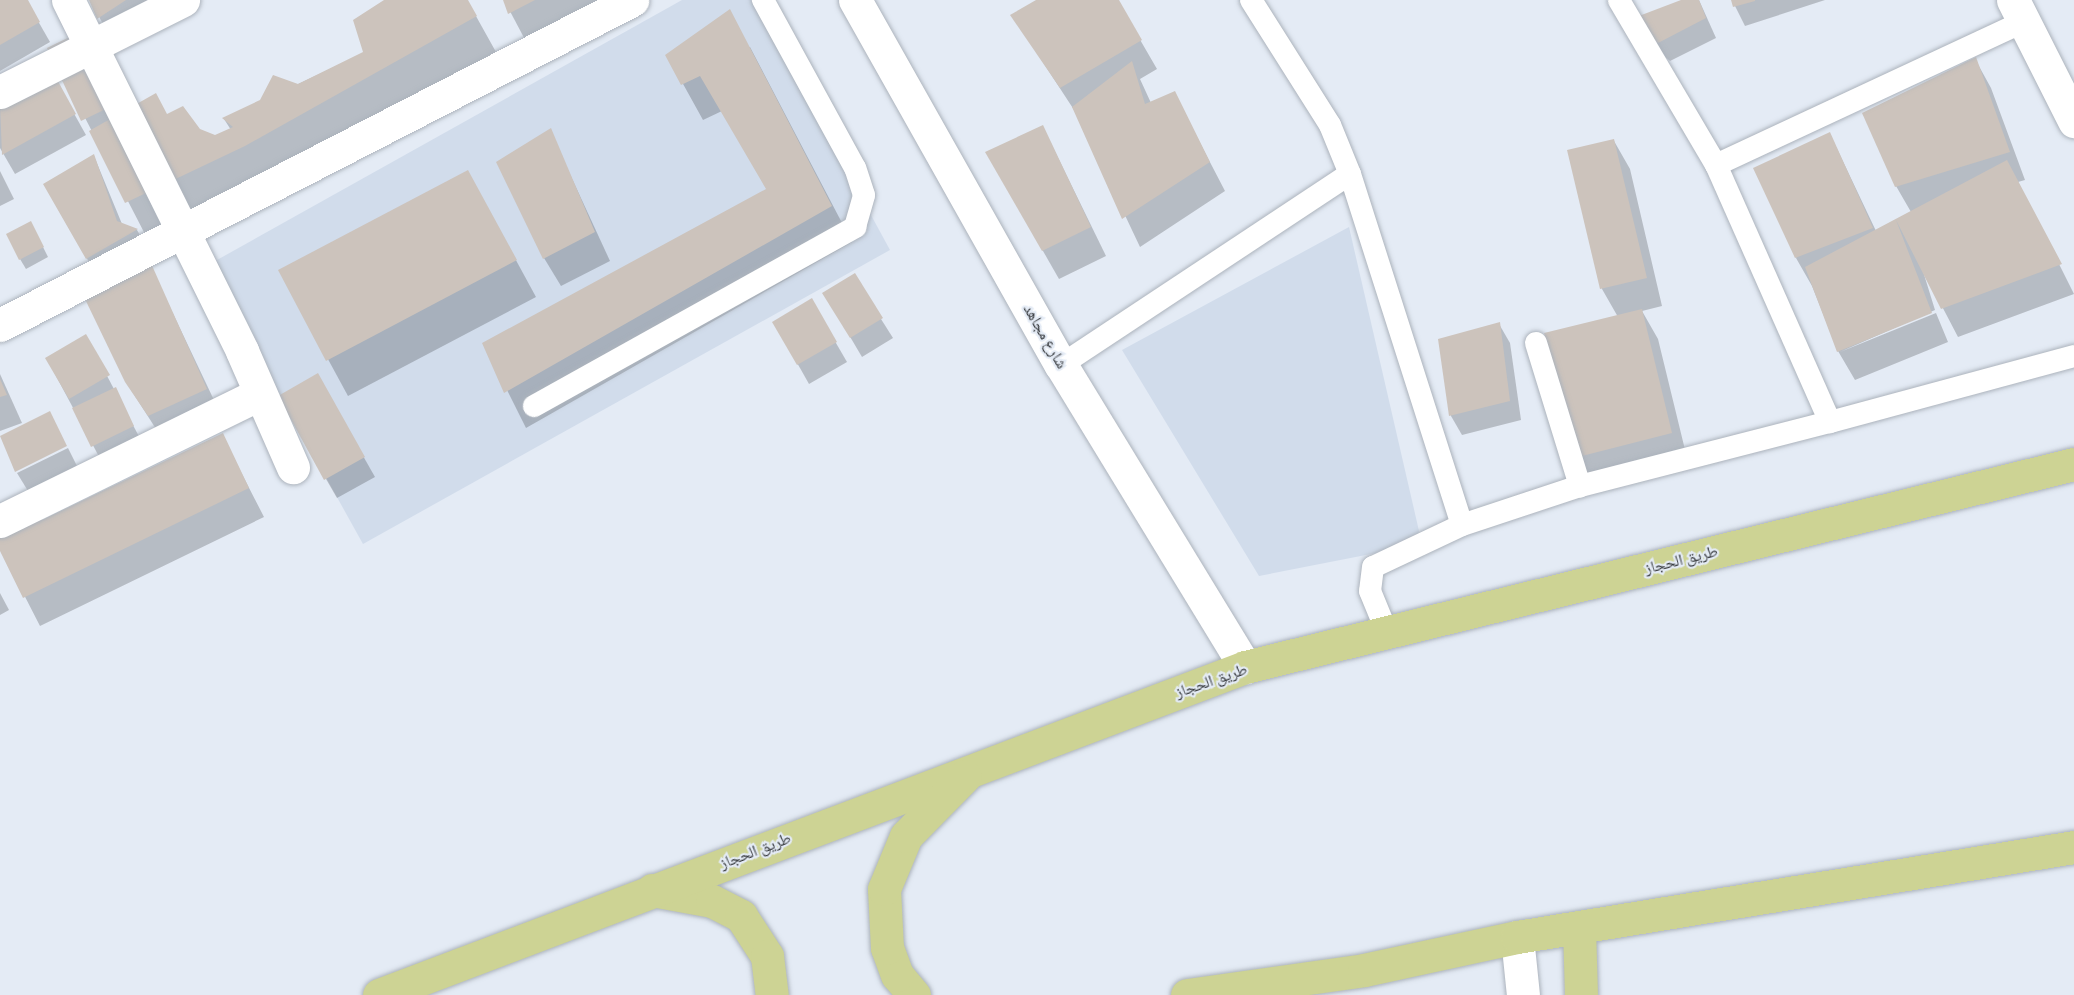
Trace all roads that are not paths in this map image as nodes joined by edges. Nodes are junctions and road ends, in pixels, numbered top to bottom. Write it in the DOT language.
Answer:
graph roads {
  1 [pos="68,0"];
  2 [pos="183,0"];
  3 [pos="632,0"];
  4 [pos="763,0"];
  5 [pos="855,0"];
  6 [pos="1251,0"];
  7 [pos="1619,0"];
  8 [pos="2018,11"];
  9 [pos="95,46"];
  10 [pos="0,92"];
  11 [pos="2074,121"];
  12 [pos="1716,165"];
  13 [pos="1350,174"];
  14 [pos="181,235"];
  15 [pos="0,325"];
  16 [pos="1536,343"];
  17 [pos="2074,356"];
  18 [pos="1061,365"];
  19 [pos="257,395"];
  20 [pos="534,406"];
  21 [pos="1830,422"];
  22 [pos="2074,464"];
  23 [pos="293,467"];
  24 [pos="1580,486"];
  25 [pos="0,521"];
  26 [pos="1462,525"];
  27 [pos="1386,630"];
  28 [pos="1245,668"];
  29 [pos="977,764"];
  30 [pos="2074,847"];
  31 [pos="651,890"];
  32 [pos="1579,927"];
  33 [pos="1517,937"];
  34 [pos="1225,993"];
  35 [pos="378,995"];
  36 [pos="772,995"];
  37 [pos="914,995"];
  38 [pos="1187,995"];
  39 [pos="1523,995"];
  40 [pos="1581,995"];
  1 -- 9 [label="street"];
  2 -- 9 [label="street"];
  3 -- 14 [label="street"];
  4 -- 20 [label="lane"];
  5 -- 18 [label="street, شارع مجاهد"];
  6 -- 13 [label="lane"];
  7 -- 12 [label="lane"];
  8 -- 11 [label="street"];
  8 -- 12 [label="lane"];
  9 -- 10 [label="street"];
  9 -- 14 [label="street"];
  12 -- 21 [label="lane"];
  13 -- 18 [label="lane"];
  13 -- 26 [label="lane"];
  14 -- 15 [label="street"];
  14 -- 19 [label="street"];
  16 -- 24 [label="lane"];
  17 -- 21 [label="lane"];
  18 -- 28 [label="street, شارع مجاهد"];
  19 -- 23 [label="street"];
  19 -- 25 [label="street"];
  21 -- 24 [label="lane"];
  22 -- 27 [label="main road, طريق الحجاز"];
  24 -- 26 [label="lane"];
  26 -- 27 [label="lane"];
  27 -- 28 [label="main road, طريق الحجاز"];
  28 -- 29 [label="main road, طريق الحجاز"];
  29 -- 31 [label="main road, طريق الحجاز"];
  29 -- 37 [label="main road"];
  30 -- 32 [label="main road"];
  31 -- 35 [label="main road, طريق الحجاز"];
  31 -- 36 [label="main road"];
  32 -- 33 [label="main road"];
  32 -- 40 [label="main road"];
  33 -- 34 [label="main road"];
  33 -- 39 [label="street"];
  34 -- 38 [label="main road"];
}
